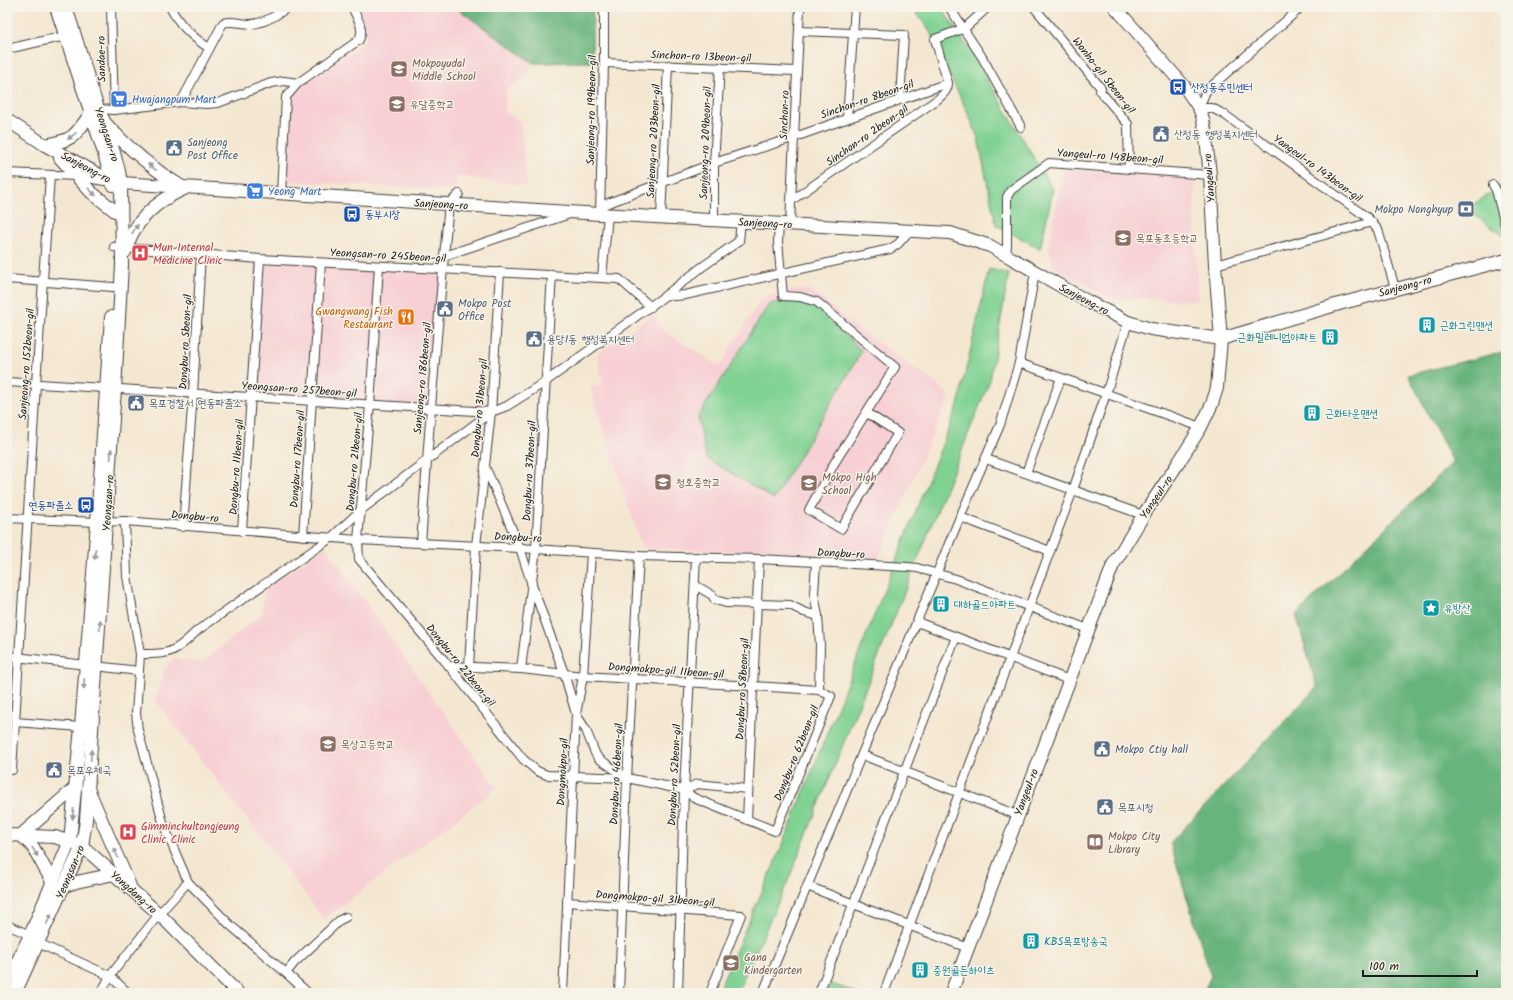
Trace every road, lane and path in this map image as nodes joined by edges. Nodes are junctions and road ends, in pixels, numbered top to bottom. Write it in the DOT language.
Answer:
graph roads {
  1 [pos="56,7"];
  2 [pos="66,7"];
  3 [pos="111,7"];
  4 [pos="170,7"];
  5 [pos="288,7"];
  6 [pos="352,7"];
  7 [pos="604,7"];
  8 [pos="800,7"];
  9 [pos="855,7"];
  10 [pos="949,7"];
  11 [pos="988,7"];
  12 [pos="1034,7"];
  13 [pos="1116,7"];
  14 [pos="1300,7"];
  15 [pos="965,28"];
  16 [pos="798,32"];
  17 [pos="853,34"];
  18 [pos="65,36"];
  19 [pos="209,48"];
  20 [pos="7,49"];
  21 [pos="604,63"];
  22 [pos="668,65"];
  23 [pos="720,67"];
  24 [pos="796,71"];
  25 [pos="298,83"];
  26 [pos="948,83"];
  27 [pos="900,99"];
  28 [pos="181,102"];
  29 [pos="1198,108"];
  30 [pos="114,110"];
  31 [pos="95,111"];
  32 [pos="847,118"];
  33 [pos="7,120"];
  34 [pos="104,122"];
  35 [pos="1021,127"];
  36 [pos="794,137"];
  37 [pos="45,145"];
  38 [pos="714,163"];
  39 [pos="1129,168"];
  40 [pos="7,173"];
  41 [pos="1210,175"];
  42 [pos="50,176"];
  43 [pos="77,176"];
  44 [pos="663,182"];
  45 [pos="116,183"];
  46 [pos="1493,185"];
  47 [pos="185,188"];
  48 [pos="281,194"];
  49 [pos="459,194"];
  50 [pos="792,200"];
  51 [pos="450,204"];
  52 [pos="115,211"];
  53 [pos="574,213"];
  54 [pos="604,215"];
  55 [pos="661,218"];
  56 [pos="714,220"];
  57 [pos="741,222"];
  58 [pos="1372,222"];
  59 [pos="784,224"];
  60 [pos="1506,229"];
  61 [pos="910,230"];
  62 [pos="121,248"];
  63 [pos="202,254"];
  64 [pos="1006,255"];
  65 [pos="444,256"];
  66 [pos="260,259"];
  67 [pos="1506,260"];
  68 [pos="321,263"];
  69 [pos="1215,265"];
  70 [pos="380,266"];
  71 [pos="443,270"];
  72 [pos="500,272"];
  73 [pos="1035,272"];
  74 [pos="781,273"];
  75 [pos="552,274"];
  76 [pos="602,278"];
  77 [pos="7,279"];
  78 [pos="43,282"];
  79 [pos="113,287"];
  80 [pos="1395,288"];
  81 [pos="666,295"];
  82 [pos="650,307"];
  83 [pos="1128,322"];
  84 [pos="1221,339"];
  85 [pos="1019,363"];
  86 [pos="1061,378"];
  87 [pos="7,382"];
  88 [pos="545,382"];
  89 [pos="36,384"];
  90 [pos="111,388"];
  91 [pos="193,394"];
  92 [pos="1106,394"];
  93 [pos="251,397"];
  94 [pos="312,401"];
  95 [pos="370,405"];
  96 [pos="430,407"];
  97 [pos="491,412"];
  98 [pos="867,413"];
  99 [pos="1200,427"];
  100 [pos="986,459"];
  101 [pos="427,461"];
  102 [pos="484,467"];
  103 [pos="1026,473"];
  104 [pos="1073,490"];
  105 [pos="361,510"];
  106 [pos="1143,515"];
  107 [pos="960,517"];
  108 [pos="7,518"];
  109 [pos="28,519"];
  110 [pos="102,521"];
  111 [pos="125,521"];
  112 [pos="183,527"];
  113 [pos="242,531"];
  114 [pos="303,536"];
  115 [pos="331,538"];
  116 [pos="358,540"];
  117 [pos="421,543"];
  118 [pos="476,546"];
  119 [pos="520,548"];
  120 [pos="536,549"];
  121 [pos="1050,551"];
  122 [pos="591,553"];
  123 [pos="639,556"];
  124 [pos="696,558"];
  125 [pos="759,559"];
  126 [pos="816,562"];
  127 [pos="937,573"];
  128 [pos="532,585"];
  129 [pos="695,585"];
  130 [pos="757,603"];
  131 [pos="1029,606"];
  132 [pos="818,616"];
  133 [pos="917,622"];
  134 [pos="1088,629"];
  135 [pos="956,637"];
  136 [pos="140,654"];
  137 [pos="7,656"];
  138 [pos="20,657"];
  139 [pos="1010,658"];
  140 [pos="91,665"];
  141 [pos="448,666"];
  142 [pos="469,667"];
  143 [pos="521,669"];
  144 [pos="139,671"];
  145 [pos="564,673"];
  146 [pos="583,676"];
  147 [pos="633,679"];
  148 [pos="1069,680"];
  149 [pos="690,683"];
  150 [pos="754,687"];
  151 [pos="819,690"];
  152 [pos="576,714"];
  153 [pos="15,722"];
  154 [pos="81,727"];
  155 [pos="862,755"];
  156 [pos="9,770"];
  157 [pos="904,771"];
  158 [pos="572,776"];
  159 [pos="627,778"];
  160 [pos="76,787"];
  161 [pos="89,789"];
  162 [pos="748,789"];
  163 [pos="684,790"];
  164 [pos="960,791"];
  165 [pos="1017,815"];
  166 [pos="747,820"];
  167 [pos="7,835"];
  168 [pos="21,835"];
  169 [pos="76,844"];
  170 [pos="114,874"];
  171 [pos="188,882"];
  172 [pos="58,885"];
  173 [pos="807,886"];
  174 [pos="131,889"];
  175 [pos="567,902"];
  176 [pos="854,903"];
  177 [pos="621,907"];
  178 [pos="680,912"];
  179 [pos="159,914"];
  180 [pos="346,917"];
  181 [pos="7,924"];
  182 [pos="909,925"];
  183 [pos="34,939"];
  184 [pos="968,948"];
  185 [pos="286,973"];
  186 [pos="110,976"];
  187 [pos="7,983"];
  188 [pos="15,993"];
  189 [pos="101,993"];
  190 [pos="128,993"];
  191 [pos="238,993"];
  192 [pos="308,993"];
  193 [pos="563,993"];
  194 [pos="619,993"];
  195 [pos="678,993"];
  196 [pos="710,993"];
  197 [pos="763,993"];
  198 [pos="819,993"];
  199 [pos="884,993"];
  200 [pos="951,993"];
  1 -- 18 [label="street, Yeongsan-ro"];
  2 -- 31 [label="street, Yeongsan-ro"];
  3 -- 30 [label="street, Sandae-ro"];
  4 -- 19 [label="street"];
  5 -- 19 [label="street"];
  6 -- 25 [label="street"];
  7 -- 21 [label="street, Sanjeong-ro 199beon-gil"];
  8 -- 16 [label="street, Sinchon-ro"];
  9 -- 17 [label="street"];
  10 -- 15 [label="street"];
  11 -- 15 [label="street"];
  12 -- 39 [label="street, Wonho-gil 5beon-gil"];
  13 -- 29 [label="street, Yangeul-ro"];
  14 -- 29 [label="street"];
  15 -- 26 [label="street"];
  15 -- 35 [label="street"];
  16 -- 17 [label="street"];
  16 -- 24 [label="street, Sinchon-ro"];
  17 -- 27 [label="street"];
  17 -- 32 [label="street"];
  18 -- 20 [label="street"];
  18 -- 31 [label="street, Yeongsan-ro"];
  19 -- 28 [label="street"];
  21 -- 22 [label="street, Sinchon-ro 13beon-gil"];
  21 -- 54 [label="street, Sanjeong-ro 199beon-gil"];
  22 -- 23 [label="street, Sinchon-ro 13beon-gil"];
  22 -- 44 [label="street, Sanjeong-ro 203beon-gil"];
  23 -- 24 [label="street, Sinchon-ro 13beon-gil"];
  23 -- 38 [label="street, Sanjeong-ro 209beon-gil"];
  24 -- 36 [label="street, Sinchon-ro"];
  25 -- 28 [label="street"];
  25 -- 48 [label="street"];
  26 -- 27 [label="street, Sinchon-ro 8beon-gil"];
  26 -- 50 [label="street, Sinchon-ro 2beon-gil"];
  27 -- 32 [label="street, Sinchon-ro 8beon-gil"];
  28 -- 30 [label="street"];
  29 -- 41 [label="street, Yangeul-ro"];
  29 -- 58 [label="street, Yangeul-ro 143beon-gil"];
  30 -- 31 [label="street"];
  31 -- 34 [label="street, Yeongsan-ro"];
  31 -- 37 [label="street, one-way"];
  31 -- 45 [label="street, Yeongsan-ro"];
  32 -- 36 [label="street, Sinchon-ro 8beon-gil"];
  33 -- 37 [label="street, Sanjeong-ro"];
  34 -- 45 [label="street, Yeongsan-ro"];
  47 -- 34 [label="street, one-way"];
  36 -- 38 [label="street, Sinchon-ro 8beon-gil"];
  36 -- 50 [label="street, Sinchon-ro"];
  37 -- 43 [label="street"];
  37 -- 45 [label="street, Sanjeong-ro"];
  38 -- 44 [label="street, Sinchon-ro 8beon-gil"];
  38 -- 56 [label="street, Sanjeong-ro 209beon-gil"];
  39 -- 41 [label="street, Yangeul-ro 148beon-gil"];
  39 -- 64 [label="street, Yangeul-ro 148beon-gil"];
  40 -- 42 [label="street"];
  41 -- 69 [label="street, Yangeul-ro"];
  42 -- 43 [label="street"];
  42 -- 78 [label="street, Sanjeong-ro 152beon-gil"];
  43 -- 45 [label="street"];
  43 -- 52 [label="street, one-way"];
  44 -- 54 [label="street, Sinchon-ro 8beon-gil"];
  44 -- 55 [label="street, Sanjeong-ro 203beon-gil"];
  45 -- 47 [label="street, Sanjeong-ro"];
  45 -- 52 [label="street, Yeongsan-ro"];
  45 -- 62 [label="street, Yeongsan-ro"];
  46 -- 60 [label="street"];
  47 -- 48 [label="street, Sanjeong-ro"];
  62 -- 47 [label="street, one-way"];
  48 -- 51 [label="street, Sanjeong-ro"];
  49 -- 51 [label="street"];
  50 -- 59 [label="street, Sinchon-ro"];
  51 -- 53 [label="street, Sanjeong-ro"];
  51 -- 65 [label="street, Sanjeong-ro 186beon-gil"];
  52 -- 62 [label="street, Yeongsan-ro"];
  53 -- 54 [label="street, Sanjeong-ro"];
  53 -- 65 [label="street"];
  54 -- 55 [label="street, Sanjeong-ro"];
  54 -- 76 [label="street, Sanjeong-ro 199beon-gil"];
  55 -- 56 [label="street, Sanjeong-ro"];
  56 -- 57 [label="street, Sanjeong-ro"];
  57 -- 59 [label="street, Sanjeong-ro"];
  57 -- 81 [label="street"];
  58 -- 69 [label="street"];
  58 -- 80 [label="street, Yangeul-ro 143beon-gil"];
  59 -- 61 [label="street, Sanjeong-ro"];
  59 -- 74 [label="street, Sinchon-ro"];
  61 -- 64 [label="street, Sanjeong-ro"];
  61 -- 74 [label="street"];
  62 -- 63 [label="street, Yeongsan-ro 245beon-gil"];
  62 -- 79 [label="street, Yeongsan-ro"];
  62 -- 90 [label="street, Yeongsan-ro"];
  63 -- 66 [label="street, Yeongsan-ro 245beon-gil"];
  63 -- 91 [label="street, Dongbu-ro 5beon-gil"];
  64 -- 73 [label="street, Sanjeong-ro"];
  65 -- 71 [label="street, Sanjeong-ro 186beon-gil"];
  66 -- 68 [label="street, Yeongsan-ro 245beon-gil"];
  66 -- 93 [label="street, Dongbu-ro 11beon-gil"];
  67 -- 80 [label="street, Sanjeong-ro"];
  68 -- 70 [label="street, Yeongsan-ro 245beon-gil"];
  68 -- 94 [label="street, Dongbu-ro 17beon-gil"];
  69 -- 84 [label="street, Yangeul-ro"];
  70 -- 71 [label="street, Yeongsan-ro 245beon-gil"];
  70 -- 95 [label="street, Dongbu-ro 21beon-gil"];
  71 -- 72 [label="street, Yeongsan-ro 245beon-gil"];
  71 -- 96 [label="street, Sanjeong-ro 186beon-gil"];
  72 -- 75 [label="street, Yeongsan-ro 245beon-gil"];
  72 -- 97 [label="street, Dongbu-ro 31beon-gil"];
  73 -- 83 [label="street, Sanjeong-ro"];
  73 -- 85 [label="street"];
  74 -- 81 [label="street"];
  74 -- 98 [label="street, Sinchon-ro"];
  75 -- 76 [label="street, Yeongsan-ro 245beon-gil"];
  75 -- 88 [label="street, Dongbu-ro 37beon-gil"];
  76 -- 82 [label="street, Yeongsan-ro 245beon-gil"];
  77 -- 78 [label="street"];
  78 -- 79 [label="street"];
  78 -- 89 [label="street, Sanjeong-ro 152beon-gil"];
  79 -- 90 [label="street, Yeongsan-ro"];
  80 -- 84 [label="street, Sanjeong-ro"];
  81 -- 82 [label="street"];
  82 -- 88 [label="street"];
  83 -- 84 [label="street, Sanjeong-ro"];
  83 -- 92 [label="street"];
  84 -- 99 [label="street, Yangeul-ro"];
  85 -- 86 [label="street"];
  85 -- 100 [label="street"];
  86 -- 92 [label="street"];
  86 -- 103 [label="street"];
  87 -- 89 [label="street, Yeongsan-ro 257beon-gil"];
  88 -- 97 [label="street"];
  88 -- 120 [label="street, Dongbu-ro 37beon-gil"];
  89 -- 90 [label="street, Yeongsan-ro 257beon-gil"];
  89 -- 109 [label="street, Sanjeong-ro 152beon-gil"];
  90 -- 91 [label="street, Yeongsan-ro 257beon-gil"];
  90 -- 110 [label="street, Yeongsan-ro"];
  91 -- 93 [label="street, Yeongsan-ro 257beon-gil"];
  91 -- 112 [label="street, Dongbu-ro 5beon-gil"];
  92 -- 99 [label="street"];
  92 -- 104 [label="street"];
  93 -- 94 [label="street, Yeongsan-ro 257beon-gil"];
  93 -- 113 [label="street, Dongbu-ro 11beon-gil"];
  94 -- 95 [label="street, Yeongsan-ro 257beon-gil"];
  94 -- 114 [label="street, Dongbu-ro 17beon-gil"];
  95 -- 96 [label="street, Yeongsan-ro 257beon-gil"];
  95 -- 105 [label="street, Dongbu-ro 21beon-gil"];
  96 -- 97 [label="street, Yeongsan-ro 257beon-gil"];
  96 -- 101 [label="street, Sanjeong-ro 186beon-gil"];
  97 -- 101 [label="street"];
  97 -- 102 [label="street, Dongbu-ro 31beon-gil"];
  98 -- 98 [label="street"];
  99 -- 106 [label="street, Yangeul-ro"];
  100 -- 103 [label="street"];
  100 -- 107 [label="street"];
  101 -- 105 [label="street"];
  101 -- 117 [label="street, Sanjeong-ro 186beon-gil"];
  102 -- 118 [label="street, Dongbu-ro 31beon-gil"];
  102 -- 119 [label="street"];
  103 -- 104 [label="street"];
  104 -- 106 [label="street"];
  104 -- 121 [label="street"];
  105 -- 115 [label="street"];
  105 -- 116 [label="street, Dongbu-ro 21beon-gil"];
  106 -- 134 [label="street, Yangeul-ro"];
  107 -- 121 [label="street"];
  107 -- 127 [label="street"];
  108 -- 109 [label="street, Dongbu-ro"];
  109 -- 110 [label="street, Dongbu-ro"];
  109 -- 138 [label="street, Sanjeong-ro 152beon-gil"];
  110 -- 111 [label="street, Dongbu-ro"];
  110 -- 140 [label="street, Yeongsan-ro"];
  111 -- 112 [label="street, Dongbu-ro"];
  111 -- 136 [label="street"];
  112 -- 113 [label="street, Dongbu-ro"];
  113 -- 114 [label="street, Dongbu-ro"];
  114 -- 115 [label="street, Dongbu-ro"];
  115 -- 116 [label="street, Dongbu-ro"];
  115 -- 136 [label="street"];
  116 -- 117 [label="street, Dongbu-ro"];
  116 -- 141 [label="street, Dongbu-ro 22beon-gil"];
  117 -- 118 [label="street, Dongbu-ro"];
  118 -- 119 [label="street, Dongbu-ro"];
  118 -- 142 [label="street, Dongbu-ro 31beon-gil"];
  119 -- 120 [label="street, Dongbu-ro"];
  119 -- 128 [label="street"];
  120 -- 122 [label="street, Dongbu-ro"];
  120 -- 128 [label="street, Dongbu-ro 37beon-gil"];
  121 -- 131 [label="street"];
  122 -- 123 [label="street, Dongbu-ro"];
  122 -- 146 [label="street, Dongmokpo-gil"];
  123 -- 124 [label="street, Dongbu-ro"];
  123 -- 147 [label="street, Dongbu-ro 46beon-gil"];
  124 -- 125 [label="street, Dongbu-ro"];
  124 -- 129 [label="street, Dongbu-ro 52beon-gil"];
  125 -- 126 [label="street, Dongbu-ro"];
  125 -- 130 [label="street, Dongbu-ro 58beon-gil"];
  126 -- 127 [label="street, Dongbu-ro"];
  126 -- 132 [label="street, Dongbu-ro 62beon-gil"];
  127 -- 131 [label="street, Dongbu-ro"];
  127 -- 133 [label="street"];
  128 -- 143 [label="street, Dongbu-ro 37beon-gil"];
  128 -- 145 [label="street"];
  129 -- 130 [label="street"];
  129 -- 149 [label="street, Dongbu-ro 52beon-gil"];
  130 -- 132 [label="street"];
  130 -- 150 [label="street, Dongbu-ro 58beon-gil"];
  131 -- 134 [label="street, Dongbu-ro"];
  131 -- 139 [label="street"];
  132 -- 151 [label="street, Dongbu-ro 62beon-gil"];
  133 -- 135 [label="street"];
  133 -- 155 [label="street"];
  134 -- 148 [label="street, Yangeul-ro"];
  135 -- 139 [label="street"];
  135 -- 157 [label="street"];
  136 -- 144 [label="street"];
  137 -- 138 [label="street"];
  138 -- 140 [label="street"];
  138 -- 153 [label="street, Sanjeong-ro 152beon-gil"];
  139 -- 148 [label="street"];
  139 -- 164 [label="street"];
  140 -- 144 [label="street"];
  140 -- 154 [label="street, Yeongsan-ro, one-way"];
  161 -- 140 [label="street, Yeongsan-ro, one-way"];
  141 -- 142 [label="street, Dongmokpo-gil 11beon-gil"];
  141 -- 158 [label="street, Dongbu-ro 22beon-gil"];
  142 -- 143 [label="street, Dongmokpo-gil 11beon-gil"];
  143 -- 145 [label="street, Dongmokpo-gil 11beon-gil"];
  144 -- 171 [label="street"];
  145 -- 146 [label="street, Dongmokpo-gil 11beon-gil"];
  145 -- 152 [label="street"];
  146 -- 147 [label="street, Dongmokpo-gil 11beon-gil"];
  146 -- 152 [label="street, Dongmokpo-gil"];
  147 -- 149 [label="street, Dongmokpo-gil 11beon-gil"];
  147 -- 159 [label="street, Dongbu-ro 46beon-gil"];
  148 -- 165 [label="street, Yangeul-ro"];
  149 -- 150 [label="street, Dongmokpo-gil 11beon-gil"];
  149 -- 163 [label="street, Dongbu-ro 52beon-gil"];
  150 -- 151 [label="street, Dongmokpo-gil 11beon-gil"];
  150 -- 162 [label="street, Dongbu-ro 58beon-gil"];
  151 -- 166 [label="street, Dongbu-ro 62beon-gil"];
  152 -- 158 [label="street, Dongmokpo-gil"];
  152 -- 159 [label="street"];
  153 -- 154 [label="street"];
  153 -- 156 [label="street, Sanjeong-ro 152beon-gil"];
  154 -- 160 [label="street, Yeongsan-ro"];
  155 -- 157 [label="street"];
  155 -- 173 [label="street"];
  157 -- 164 [label="street"];
  157 -- 176 [label="street"];
  158 -- 159 [label="street, Dongbu-ro 22beon-gil"];
  158 -- 175 [label="street, Dongmokpo-gil"];
  159 -- 163 [label="street"];
  159 -- 177 [label="street, Dongbu-ro 46beon-gil"];
  160 -- 168 [label="street"];
  160 -- 169 [label="street, Yeongsan-ro, one-way"];
  161 -- 169 [label="street, Yeongsan-ro"];
  174 -- 161 [label="street, one-way"];
  162 -- 163 [label="street"];
  162 -- 166 [label="street, Dongbu-ro 58beon-gil"];
  163 -- 166 [label="street"];
  163 -- 178 [label="street, Dongbu-ro 52beon-gil"];
  164 -- 165 [label="street"];
  164 -- 182 [label="street"];
  165 -- 184 [label="street, Yangeul-ro"];
  167 -- 168 [label="street, Yongdang-ro"];
  168 -- 169 [label="street, Yongdang-ro"];
  168 -- 172 [label="street, one-way"];
  169 -- 170 [label="street, Yongdang-ro"];
  169 -- 172 [label="street, Yeongsan-ro"];
  170 -- 172 [label="street"];
  170 -- 174 [label="street, Yongdang-ro"];
  171 -- 179 [label="street"];
  171 -- 185 [label="street"];
  172 -- 183 [label="street, Yeongsan-ro"];
  173 -- 176 [label="street"];
  173 -- 197 [label="street"];
  174 -- 179 [label="street, Yongdang-ro"];
  175 -- 177 [label="street, Dongmokpo-gil 31beon-gil"];
  175 -- 193 [label="street, Dongmokpo-gil"];
  176 -- 182 [label="street"];
  176 -- 198 [label="street"];
  177 -- 178 [label="street, Dongmokpo-gil 31beon-gil"];
  177 -- 194 [label="street, Dongbu-ro 46beon-gil"];
  178 -- 195 [label="street, Dongbu-ro 52beon-gil"];
  178 -- 196 [label="street, Dongmokpo-gil 31beon-gil"];
  179 -- 186 [label="street"];
  179 -- 191 [label="street, Yongdang-ro"];
  180 -- 185 [label="street"];
  181 -- 183 [label="street"];
  182 -- 184 [label="street"];
  182 -- 199 [label="street"];
  183 -- 186 [label="street"];
  183 -- 187 [label="street, Yeongsan-ro"];
  183 -- 188 [label="street, Yeongsan-ro"];
  184 -- 200 [label="street, Yangeul-ro"];
  185 -- 192 [label="street"];
  186 -- 189 [label="street"];
  186 -- 190 [label="street"];
}
